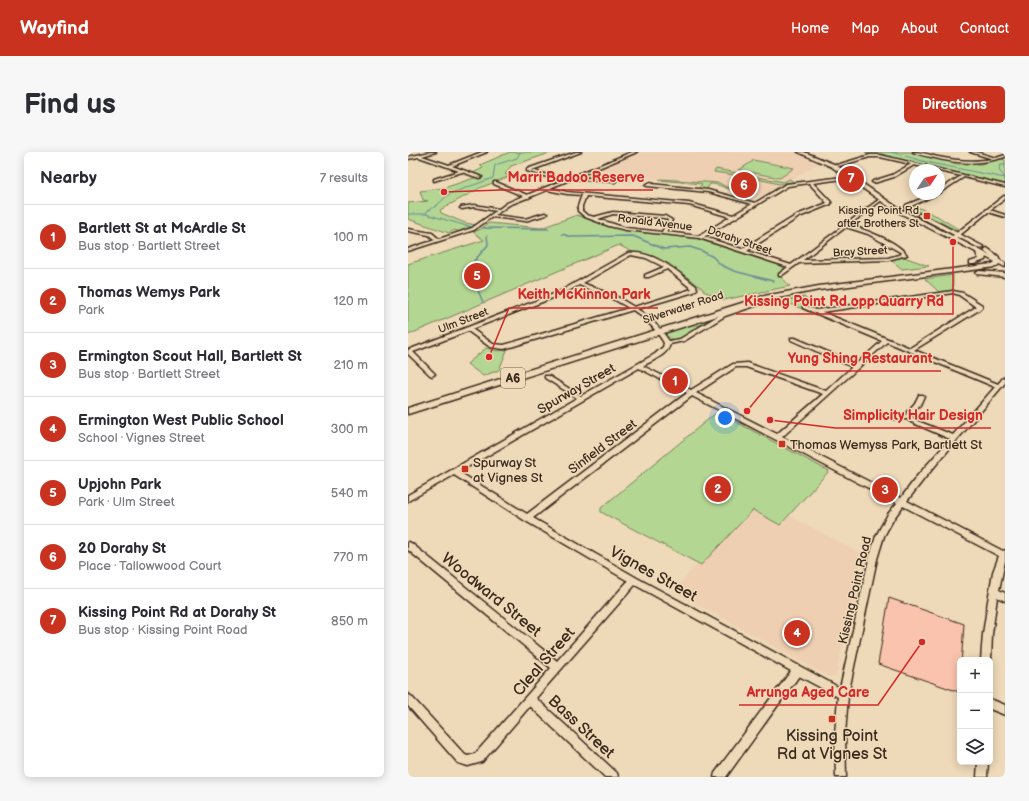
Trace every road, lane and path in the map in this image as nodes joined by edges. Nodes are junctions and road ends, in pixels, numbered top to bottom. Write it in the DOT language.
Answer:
graph roads {
  1 [pos="434,152"];
  2 [pos="485,152"];
  3 [pos="579,152"];
  4 [pos="635,152"];
  5 [pos="800,152"];
  6 [pos="807,152"];
  7 [pos="915,152"];
  8 [pos="972,152"];
  9 [pos="420,156"];
  10 [pos="1005,156"];
  11 [pos="408,158"];
  12 [pos="998,159"];
  13 [pos="914,164"];
  14 [pos="840,165"];
  15 [pos="449,166"];
  16 [pos="909,167"];
  17 [pos="462,171"];
  18 [pos="945,172"];
  19 [pos="964,176"];
  20 [pos="480,177"];
  21 [pos="850,177"];
  22 [pos="572,178"];
  23 [pos="435,180"];
  24 [pos="564,181"];
  25 [pos="614,181"];
  26 [pos="495,182"];
  27 [pos="810,182"];
  28 [pos="874,182"];
  29 [pos="1005,186"];
  30 [pos="641,188"];
  31 [pos="945,188"];
  32 [pos="548,189"];
  33 [pos="584,195"];
  34 [pos="528,197"];
  35 [pos="1005,198"];
  36 [pos="881,199"];
  37 [pos="923,200"];
  38 [pos="755,204"];
  39 [pos="908,207"];
  40 [pos="462,208"];
  41 [pos="501,210"];
  42 [pos="988,211"];
  43 [pos="545,214"];
  44 [pos="493,216"];
  45 [pos="1005,216"];
  46 [pos="734,217"];
  47 [pos="593,219"];
  48 [pos="846,226"];
  49 [pos="408,230"];
  50 [pos="663,232"];
  51 [pos="958,234"];
  52 [pos="700,237"];
  53 [pos="952,239"];
  54 [pos="438,240"];
  55 [pos="408,250"];
  56 [pos="987,250"];
  57 [pos="743,251"];
  58 [pos="979,253"];
  59 [pos="1001,261"];
  60 [pos="798,262"];
  61 [pos="972,263"];
  62 [pos="668,267"];
  63 [pos="792,267"];
  64 [pos="781,275"];
  65 [pos="1005,275"];
  66 [pos="647,276"];
  67 [pos="922,276"];
  68 [pos="580,283"];
  69 [pos="755,306"];
  70 [pos="805,307"];
  71 [pos="634,309"];
  72 [pos="817,311"];
  73 [pos="469,329"];
  74 [pos="656,329"];
  75 [pos="793,340"];
  76 [pos="886,340"];
  77 [pos="666,343"];
  78 [pos="910,350"];
  79 [pos="408,352"];
  80 [pos="639,366"];
  81 [pos="857,367"];
  82 [pos="432,374"];
  83 [pos="548,377"];
  84 [pos="1005,379"];
  85 [pos="998,386"];
  86 [pos="692,393"];
  87 [pos="827,393"];
  88 [pos="921,396"];
  89 [pos="582,399"];
  90 [pos="408,407"];
  91 [pos="408,411"];
  92 [pos="909,417"];
  93 [pos="896,418"];
  94 [pos="778,438"];
  95 [pos="953,438"];
  96 [pos="454,472"];
  97 [pos="408,498"];
  98 [pos="902,502"];
  99 [pos="527,518"];
  100 [pos="408,545"];
  101 [pos="1005,554"];
  102 [pos="634,580"];
  103 [pos="994,592"];
  104 [pos="1005,597"];
  105 [pos="986,657"];
  106 [pos="557,667"];
  107 [pos="798,670"];
  108 [pos="843,695"];
  109 [pos="408,699"];
  110 [pos="530,699"];
  111 [pos="993,705"];
  112 [pos="1005,710"];
  113 [pos="983,765"];
  114 [pos="613,777"];
  115 [pos="719,777"];
  116 [pos="841,777"];
  117 [pos="982,777"];
  1 -- 9 [label="street"];
  2 -- 15 [label="street"];
  3 -- 24 [label="street"];
  4 -- 22 [label="street"];
  5 -- 21 [label="main road"];
  6 -- 14 [label="main road"];
  7 -- 12 [label="street"];
  8 -- 12 [label="street"];
  9 -- 11 [label="street"];
  9 -- 15 [label="street"];
  10 -- 12 [label="street"];
  13 -- 14 [label="street"];
  14 -- 39 [label="main road"];
  15 -- 17 [label="street"];
  16 -- 28 [label="street"];
  17 -- 20 [label="street"];
  17 -- 23 [label="street"];
  18 -- 19 [label="street"];
  19 -- 29 [label="street"];
  19 -- 31 [label="street"];
  21 -- 27 [label="street, Dorahy Street"];
  21 -- 36 [label="main road"];
  22 -- 24 [label="street"];
  22 -- 25 [label="street"];
  24 -- 32 [label="street"];
  26 -- 34 [label="street"];
  27 -- 38 [label="street, Dorahy Street"];
  27 -- 57 [label="street"];
  30 -- 38 [label="street"];
  32 -- 33 [label="street"];
  32 -- 34 [label="street"];
  33 -- 46 [label="street"];
  33 -- 47 [label="street, Ronald Avenue"];
  34 -- 41 [label="street"];
  35 -- 42 [label="street"];
  36 -- 48 [label="street"];
  36 -- 53 [label="main road"];
  37 -- 39 [label="street"];
  38 -- 46 [label="street, Dorahy Street"];
  39 -- 51 [label="main road"];
  40 -- 41 [label="street"];
  41 -- 44 [label="street"];
  42 -- 45 [label="street"];
  42 -- 51 [label="street"];
  43 -- 44 [label="street"];
  44 -- 54 [label="street"];
  46 -- 52 [label="street, Dorahy Street"];
  47 -- 50 [label="street, Ronald Avenue"];
  47 -- 50 [label="street"];
  48 -- 60 [label="street"];
  48 -- 60 [label="street, Bray Street"];
  49 -- 54 [label="street"];
  50 -- 52 [label="street, Ronald Avenue"];
  51 -- 53 [label="street"];
  51 -- 56 [label="main road"];
  52 -- 57 [label="street, Dorahy Street"];
  53 -- 58 [label="main road"];
  54 -- 55 [label="street"];
  56 -- 59 [label="highway"];
  57 -- 63 [label="street, Dorahy Street"];
  58 -- 59 [label="main road"];
  58 -- 61 [label="highway"];
  59 -- 61 [label="highway, Silverwater Road / A6"];
  59 -- 67 [label="highway, Silverwater Road / A6"];
  60 -- 63 [label="street"];
  61 -- 74 [label="highway, Silverwater Road / A6"];
  62 -- 66 [label="street"];
  62 -- 68 [label="street, Ulm Street"];
  62 -- 71 [label="street, Ulm Street"];
  63 -- 64 [label="street"];
  65 -- 67 [label="highway, Silverwater Road / A6"];
  67 -- 74 [label="highway, Silverwater Road / A6"];
  68 -- 71 [label="street"];
  68 -- 73 [label="street, Ulm Street"];
  69 -- 77 [label="street"];
  70 -- 72 [label="street"];
  71 -- 73 [label="street"];
  71 -- 74 [label="street"];
  72 -- 76 [label="street"];
  72 -- 78 [label="street"];
  73 -- 79 [label="street, Ulm Street"];
  74 -- 77 [label="street"];
  74 -- 90 [label="highway, Silverwater Road / A6"];
  74 -- 91 [label="highway, Silverwater Road / A6"];
  75 -- 81 [label="street"];
  76 -- 78 [label="street"];
  76 -- 81 [label="street"];
  77 -- 80 [label="street, Spurway Street"];
  78 -- 85 [label="street"];
  79 -- 82 [label="street"];
  80 -- 86 [label="street"];
  80 -- 89 [label="street, Spurway Street"];
  81 -- 87 [label="street"];
  83 -- 89 [label="street"];
  84 -- 85 [label="street, Kissing Point Road"];
  85 -- 95 [label="street, Kissing Point Road"];
  86 -- 87 [label="street, Sinfield Street"];
  86 -- 94 [label="street"];
  86 -- 99 [label="street, Sinfield Street"];
  87 -- 94 [label="street"];
  88 -- 92 [label="street"];
  89 -- 96 [label="street, Spurway Street"];
  92 -- 93 [label="street"];
  92 -- 95 [label="street"];
  94 -- 98 [label="street"];
  95 -- 98 [label="street, Kissing Point Road"];
  96 -- 97 [label="street, Spurway Street"];
  96 -- 99 [label="street, Vignes Street"];
  98 -- 101 [label="street"];
  98 -- 108 [label="street, Kissing Point Road"];
  99 -- 102 [label="street, Vignes Street"];
  100 -- 106 [label="street, Woodward Street"];
  101 -- 103 [label="street"];
  102 -- 106 [label="street, Cleal Street"];
  102 -- 107 [label="street, Vignes Street"];
  103 -- 104 [label="street"];
  103 -- 105 [label="street"];
  106 -- 110 [label="street, Cleal Street"];
  107 -- 108 [label="street, Vignes Street"];
  107 -- 115 [label="street"];
  108 -- 116 [label="street, Kissing Point Road"];
  109 -- 110 [label="street, Cleal Street"];
  110 -- 114 [label="street, Bass Street"];
  111 -- 112 [label="street"];
  113 -- 117 [label="street"];
}
